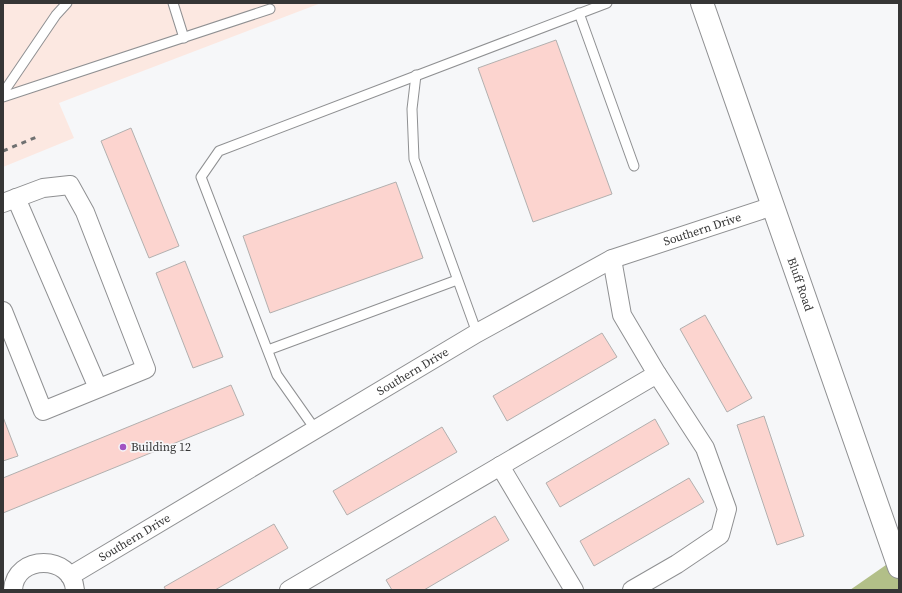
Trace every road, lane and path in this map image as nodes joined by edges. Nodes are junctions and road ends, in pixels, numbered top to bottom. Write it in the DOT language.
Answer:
graph roads {
  1 [pos="67,3"];
  2 [pos="173,3"];
  3 [pos="607,3"];
  4 [pos="702,3"];
  5 [pos="270,9"];
  6 [pos="579,13"];
  7 [pos="184,38"];
  8 [pos="416,75"];
  9 [pos="3,93"];
  10 [pos="3,97"];
  11 [pos="634,166"];
  12 [pos="10,200"];
  13 [pos="773,206"];
  14 [pos="612,258"];
  15 [pos="457,280"];
  16 [pos="3,311"];
  17 [pos="477,333"];
  18 [pos="268,350"];
  19 [pos="657,374"];
  20 [pos="98,388"];
  21 [pos="315,429"];
  22 [pos="500,466"];
  23 [pos="899,567"];
  24 [pos="11,579"];
  25 [pos="72,583"];
  26 [pos="289,590"];
  27 [pos="574,590"];
  28 [pos="632,590"];
  1 -- 9 [label="lane"];
  2 -- 7 [label="lane"];
  3 -- 6 [label="lane"];
  4 -- 13 [label="main road, Bluff Road"];
  5 -- 7 [label="lane"];
  6 -- 8 [label="lane"];
  6 -- 11 [label="lane"];
  7 -- 10 [label="lane"];
  8 -- 15 [label="lane"];
  8 -- 18 [label="lane"];
  12 -- 20 [label="street"];
  12 -- 20 [label="street"];
  13 -- 14 [label="street, Southern Drive"];
  13 -- 23 [label="main road, Bluff Road"];
  14 -- 17 [label="street, Southern Drive"];
  14 -- 19 [label="street"];
  15 -- 17 [label="lane"];
  15 -- 18 [label="lane"];
  16 -- 20 [label="street"];
  17 -- 21 [label="street, Southern Drive"];
  18 -- 21 [label="lane"];
  19 -- 22 [label="street"];
  19 -- 28 [label="street"];
  21 -- 25 [label="street, Southern Drive"];
  22 -- 26 [label="street"];
  22 -- 27 [label="street"];
  24 -- 25 [label="street"];
}
